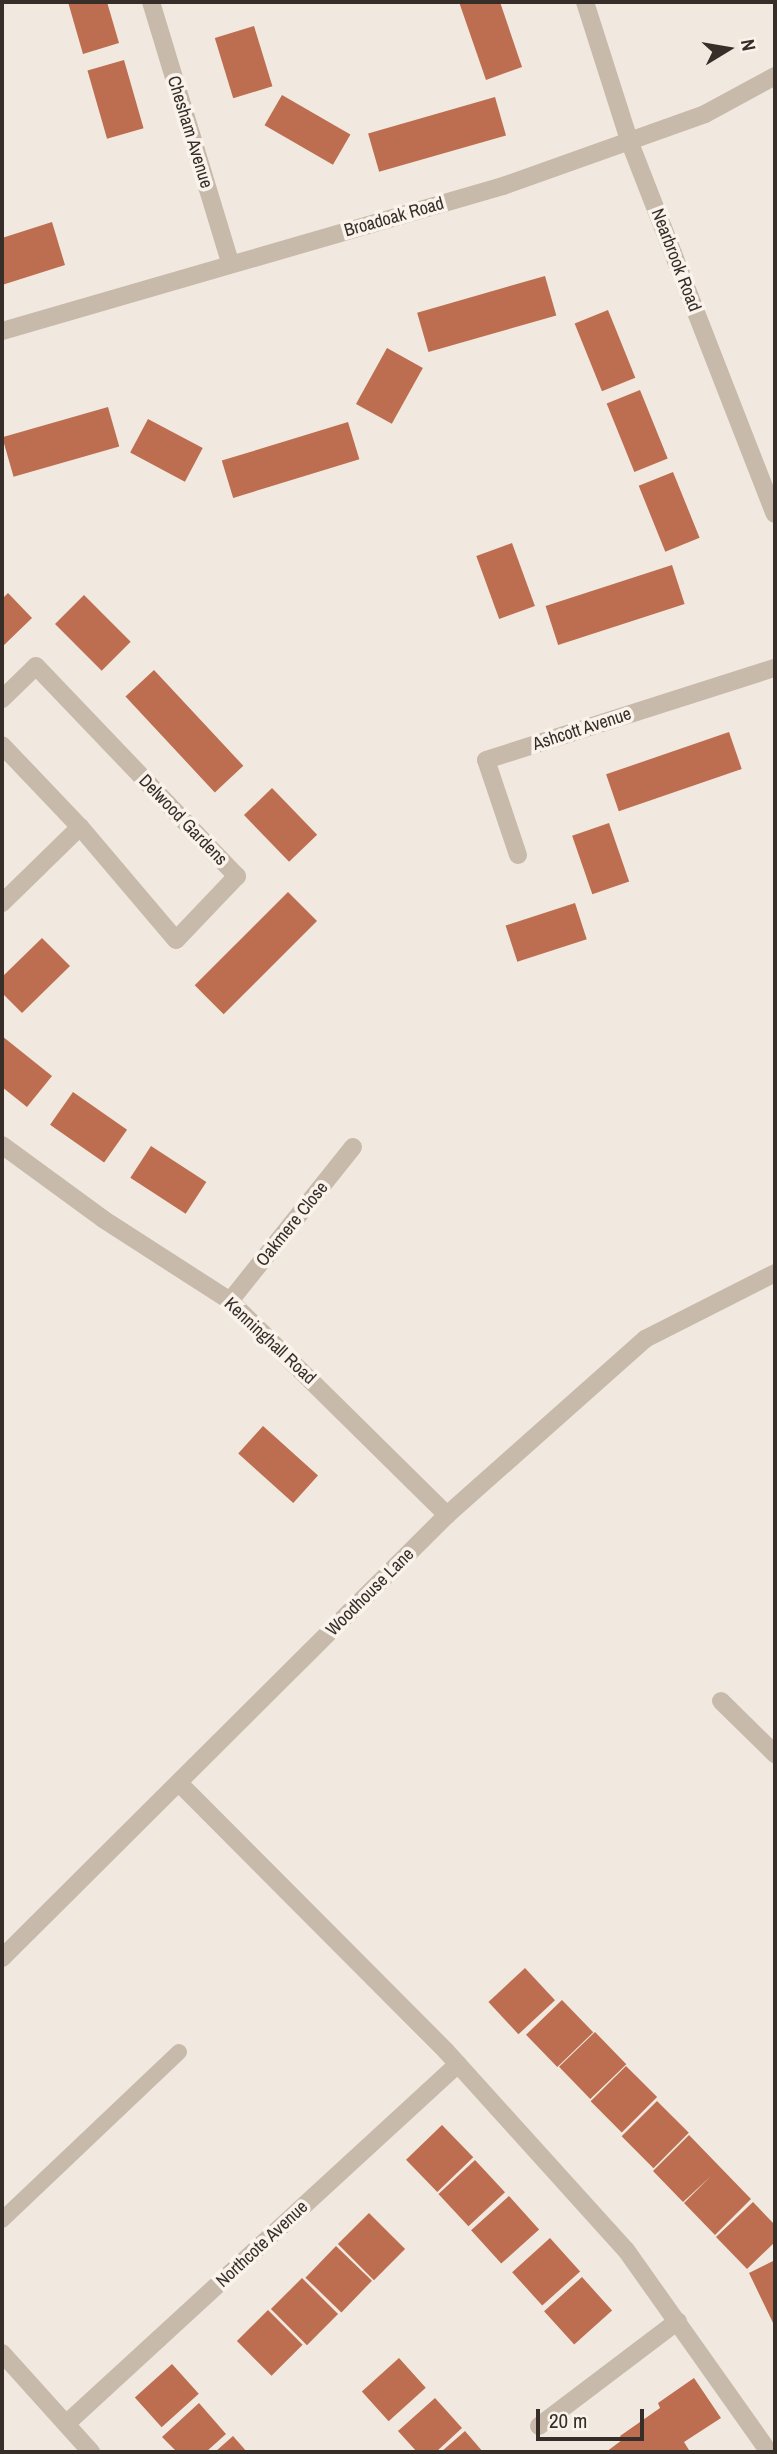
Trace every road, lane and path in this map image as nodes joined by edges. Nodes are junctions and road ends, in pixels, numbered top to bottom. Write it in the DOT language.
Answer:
graph roads {
  1 [pos="151,2"];
  2 [pos="585,2"];
  3 [pos="775,76"];
  4 [pos="630,143"];
  5 [pos="230,262"];
  6 [pos="2,331"];
  7 [pos="775,514"];
  8 [pos="775,668"];
  9 [pos="2,699"];
  10 [pos="2,745"];
  11 [pos="80,827"];
  12 [pos="518,855"];
  13 [pos="2,903"];
  14 [pos="2,1145"];
  15 [pos="353,1147"];
  16 [pos="775,1273"];
  17 [pos="230,1301"];
  18 [pos="447,1515"];
  19 [pos="721,1701"];
  20 [pos="775,1754"];
  21 [pos="179,1783"];
  22 [pos="2,1958"];
  23 [pos="179,2052"];
  24 [pos="458,2064"];
  25 [pos="2,2220"];
  26 [pos="678,2321"];
  27 [pos="2,2353"];
  28 [pos="66,2424"];
  29 [pos="539,2426"];
  30 [pos="91,2452"];
  31 [pos="769,2452"];
  1 -- 5 [label="street, Chesham Avenue"];
  2 -- 4 [label="street, Nearbrook Road"];
  3 -- 4 [label="street, Broadoak Road"];
  4 -- 5 [label="street, Broadoak Road"];
  4 -- 7 [label="street, Nearbrook Road"];
  5 -- 6 [label="street, Broadoak Road"];
  8 -- 12 [label="street, Ashcott Avenue"];
  9 -- 11 [label="street, Delwood Gardens"];
  10 -- 11 [label="street, Delwood Gardens"];
  11 -- 13 [label="street"];
  14 -- 17 [label="street, Kenninghall Road"];
  15 -- 17 [label="street, Oakmere Close"];
  16 -- 18 [label="street, Woodhouse Lane"];
  17 -- 18 [label="street, Kenninghall Road"];
  18 -- 21 [label="street, Woodhouse Lane"];
  19 -- 20 [label="street"];
  21 -- 22 [label="street, Woodhouse Lane"];
  21 -- 24 [label="street"];
  23 -- 25 [label="lane"];
  24 -- 26 [label="street"];
  24 -- 28 [label="street, Northcote Avenue"];
  26 -- 29 [label="street"];
  26 -- 31 [label="street"];
  27 -- 28 [label="street"];
  28 -- 30 [label="street"];
}
